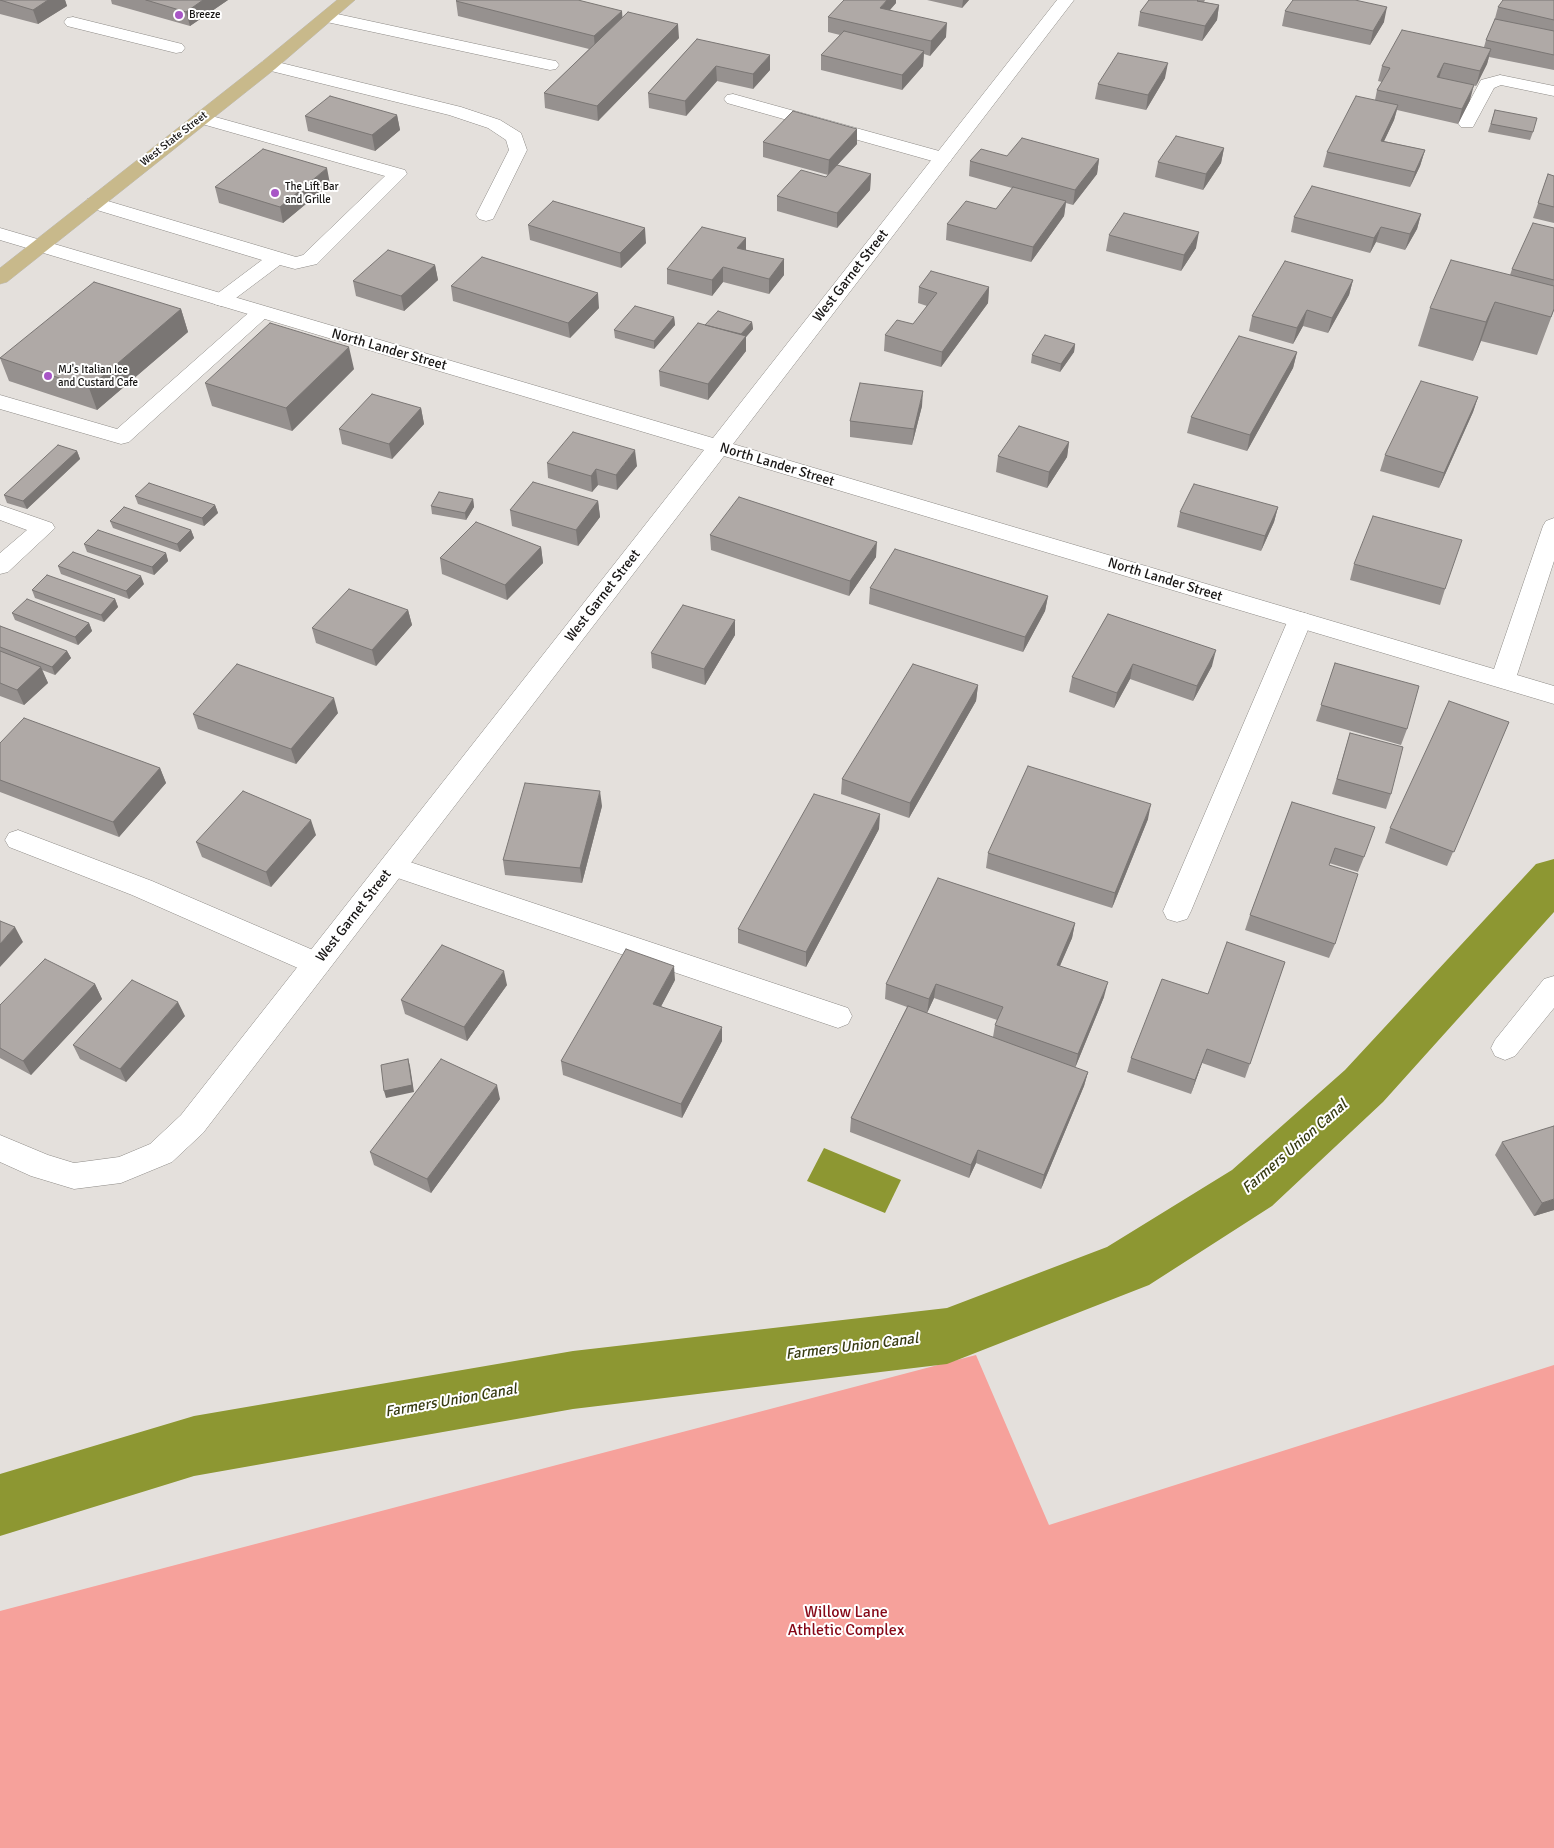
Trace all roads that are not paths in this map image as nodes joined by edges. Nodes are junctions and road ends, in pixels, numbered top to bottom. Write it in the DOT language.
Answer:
graph roads {
  1 [pos="347,0"];
  2 [pos="1066,0"];
  3 [pos="328,17"];
  4 [pos="74,22"];
  5 [pos="176,48"];
  6 [pos="269,65"];
  7 [pos="550,65"];
  8 [pos="1554,91"];
  9 [pos="733,100"];
  10 [pos="200,118"];
  11 [pos="1467,123"];
  12 [pos="943,158"];
  13 [pos="94,203"];
  14 [pos="486,216"];
  15 [pos="0,234"];
  16 [pos="39,246"];
  17 [pos="277,258"];
  18 [pos="0,278"];
  19 [pos="221,300"];
  20 [pos="261,312"];
  21 [pos="0,402"];
  22 [pos="718,447"];
  23 [pos="0,512"];
  24 [pos="1554,526"];
  25 [pos="0,566"];
  26 [pos="1300,620"];
  27 [pos="1503,680"];
  28 [pos="1554,695"];
  29 [pos="18,840"];
  30 [pos="392,866"];
  31 [pos="1177,911"];
  32 [pos="317,964"];
  33 [pos="1554,987"];
  34 [pos="838,1016"];
  35 [pos="1505,1048"];
  36 [pos="0,1148"];
  1 -- 3 [label="main road, West State Street"];
  2 -- 12 [label="street, West Garnet Street"];
  3 -- 6 [label="main road, West State Street"];
  3 -- 7 [label="street"];
  4 -- 5 [label="street"];
  6 -- 10 [label="main road, West State Street"];
  6 -- 14 [label="street"];
  8 -- 11 [label="street"];
  9 -- 12 [label="street"];
  10 -- 13 [label="main road, West State Street"];
  10 -- 17 [label="street"];
  12 -- 22 [label="street, West Garnet Street"];
  13 -- 16 [label="main road, West State Street"];
  13 -- 17 [label="street"];
  15 -- 16 [label="street, North Lander Street"];
  16 -- 18 [label="main road, West State Street"];
  16 -- 19 [label="street, North Lander Street"];
  17 -- 19 [label="street"];
  19 -- 20 [label="street, North Lander Street"];
  20 -- 21 [label="street"];
  20 -- 22 [label="street, North Lander Street"];
  22 -- 26 [label="street, North Lander Street"];
  22 -- 30 [label="street, West Garnet Street"];
  23 -- 25 [label="street"];
  24 -- 27 [label="street"];
  26 -- 27 [label="street, North Lander Street"];
  26 -- 31 [label="street"];
  27 -- 28 [label="street, North Lander Street"];
  29 -- 32 [label="street"];
  30 -- 32 [label="street, West Garnet Street"];
  30 -- 34 [label="street"];
  32 -- 36 [label="street, West Garnet Street"];
  33 -- 35 [label="street"];
}
